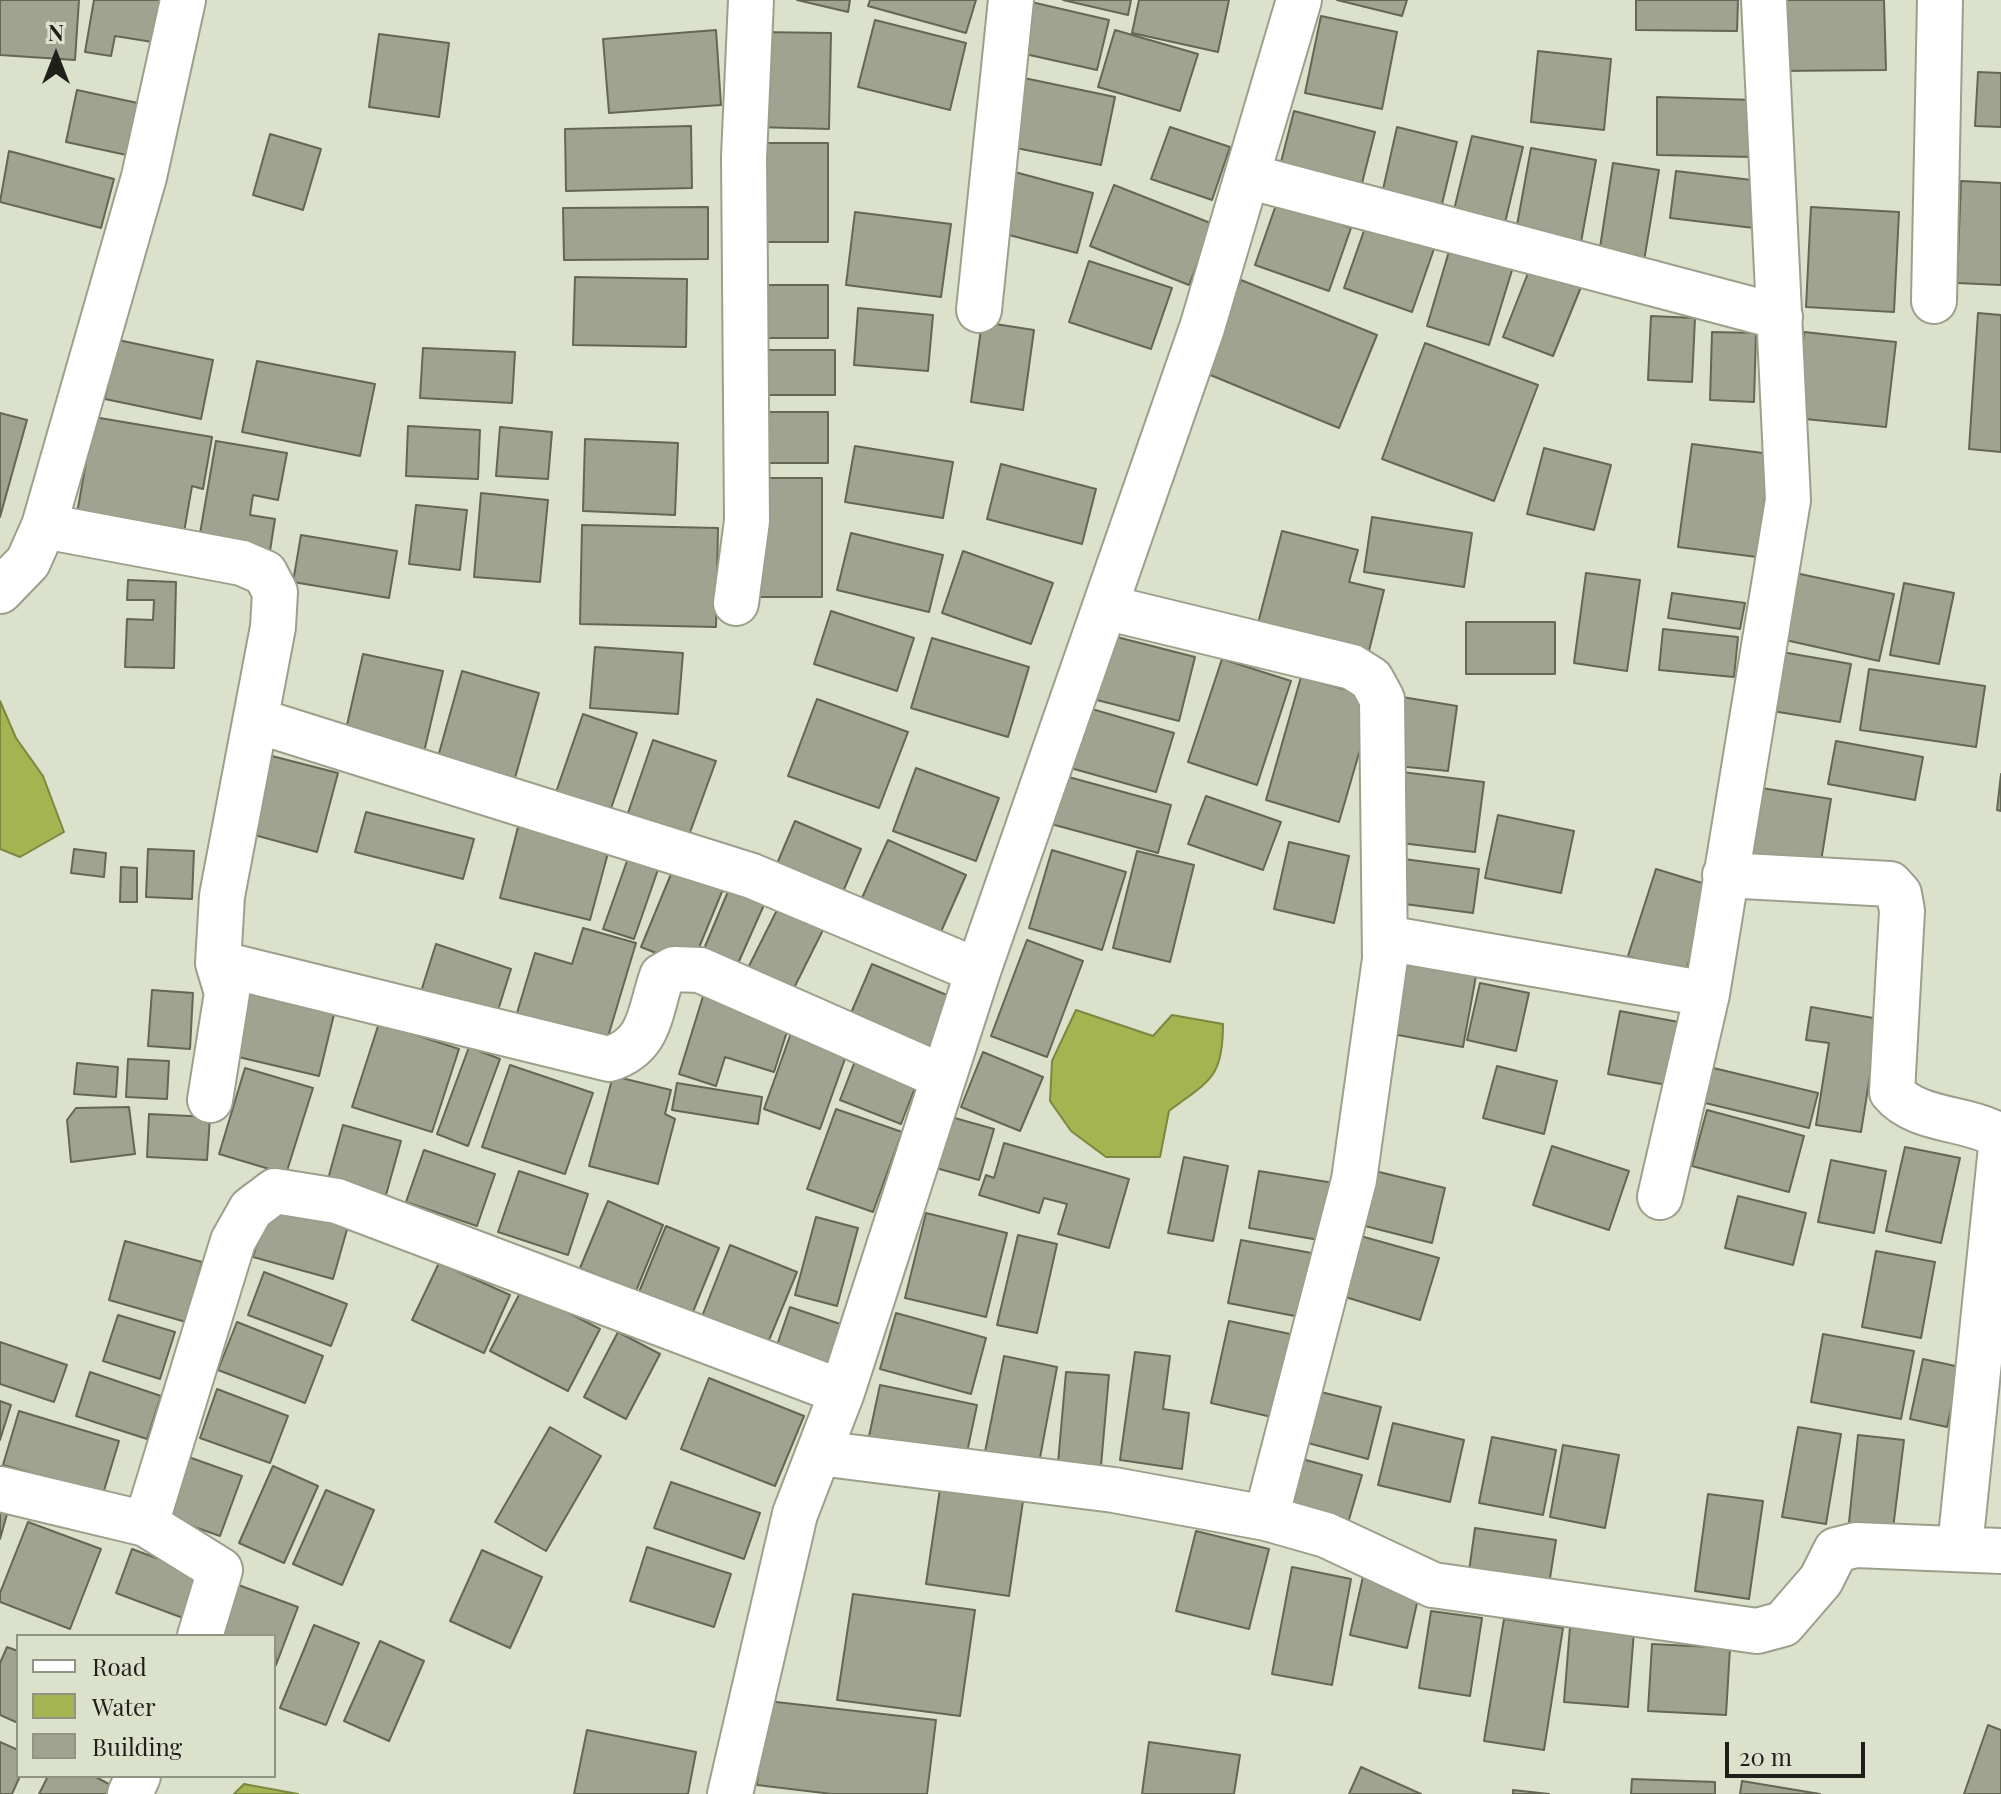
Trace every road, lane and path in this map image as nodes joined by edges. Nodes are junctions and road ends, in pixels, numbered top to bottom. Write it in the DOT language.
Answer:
graph roads {
  1 [pos="183,0"];
  2 [pos="751,0"];
  3 [pos="1011,0"];
  4 [pos="1299,0"];
  5 [pos="1764,0"];
  6 [pos="1940,0"];
  7 [pos="1247,176"];
  8 [pos="1934,301"];
  9 [pos="979,310"];
  10 [pos="1780,317"];
  11 [pos="18,558"];
  12 [pos="736,603"];
  13 [pos="1105,607"];
  14 [pos="258,721"];
  15 [pos="1725,875"];
  16 [pos="1385,938"];
  17 [pos="218,963"];
  18 [pos="978,971"];
  19 [pos="1707,994"];
  20 [pos="943,1077"];
  21 [pos="210,1100"];
  22 [pos="1660,1197"];
  23 [pos="842,1392"];
  24 [pos="819,1453"];
  25 [pos="0,1489"];
  26 [pos="1266,1518"];
  27 [pos="146,1524"];
  28 [pos="1981,1549"];
  29 [pos="201,1634"];
  30 [pos="730,1794"];
  1 -- 11 [label="street"];
  2 -- 12 [label="street"];
  3 -- 9 [label="street"];
  4 -- 7 [label="street"];
  5 -- 10 [label="street"];
  6 -- 8 [label="street"];
  7 -- 10 [label="street"];
  7 -- 13 [label="street"];
  10 -- 15 [label="street"];
  11 -- 14 [label="street"];
  13 -- 16 [label="street"];
  13 -- 18 [label="street"];
  14 -- 17 [label="street"];
  14 -- 18 [label="street"];
  15 -- 19 [label="street"];
  15 -- 28 [label="street"];
  16 -- 19 [label="street"];
  16 -- 26 [label="street"];
  17 -- 20 [label="street"];
  17 -- 21 [label="street"];
  18 -- 20 [label="street"];
  19 -- 22 [label="street"];
  20 -- 23 [label="street"];
  23 -- 24 [label="street"];
  23 -- 27 [label="street"];
  24 -- 26 [label="street"];
  24 -- 30 [label="street"];
  25 -- 27 [label="street"];
  26 -- 28 [label="street"];
  27 -- 29 [label="street"];
}
